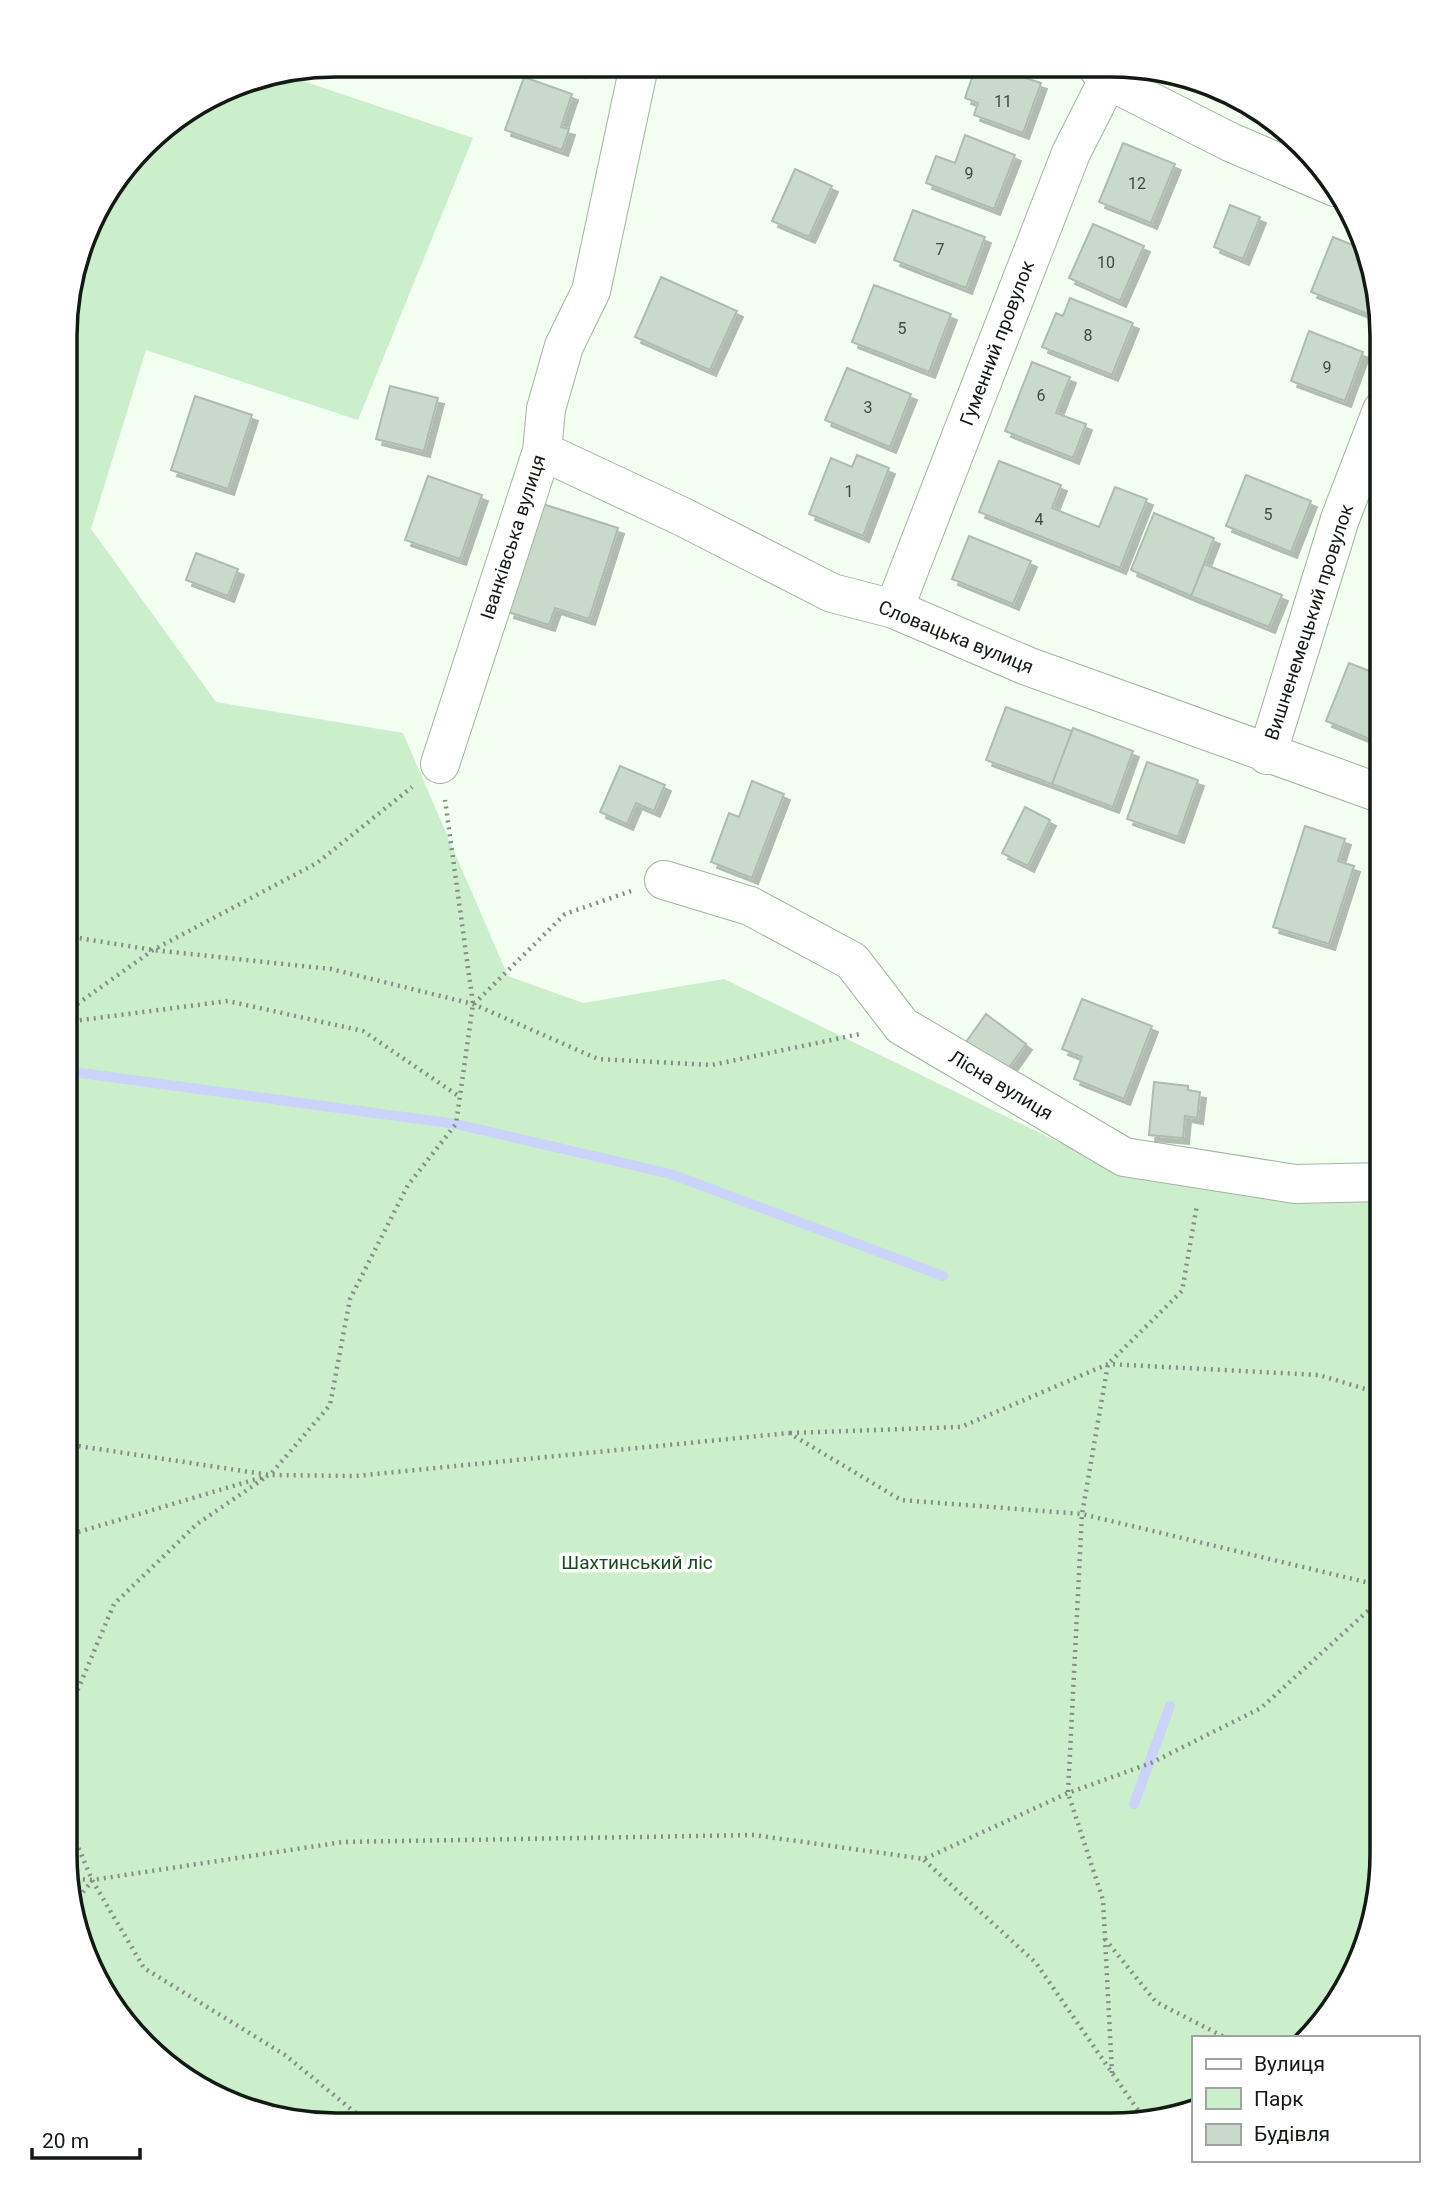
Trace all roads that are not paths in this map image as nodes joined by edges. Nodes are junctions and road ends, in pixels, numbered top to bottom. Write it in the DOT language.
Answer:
graph roads {
  1 [pos="637,77"];
  2 [pos="1102,77"];
  3 [pos="1109,77"];
  4 [pos="1318,180"];
  5 [pos="1370,441"];
  6 [pos="542,451"];
  7 [pos="894,609"];
  8 [pos="1267,755"];
  9 [pos="440,764"];
  10 [pos="1370,790"];
  11 [pos="664,880"];
  12 [pos="1370,1182"];
  1 -- 6 [label="street, Іванківська вулиця"];
  2 -- 7 [label="street, Гуменний провулок"];
  3 -- 4 [label="street"];
  5 -- 8 [label="street, Вишненемецький провулок"];
  6 -- 7 [label="street, Словацька вулиця"];
  6 -- 9 [label="street, Іванківська вулиця"];
  7 -- 8 [label="street, Словацька вулиця"];
  8 -- 10 [label="street, Словацька вулиця"];
  11 -- 12 [label="street, Лісна вулиця"];
}
